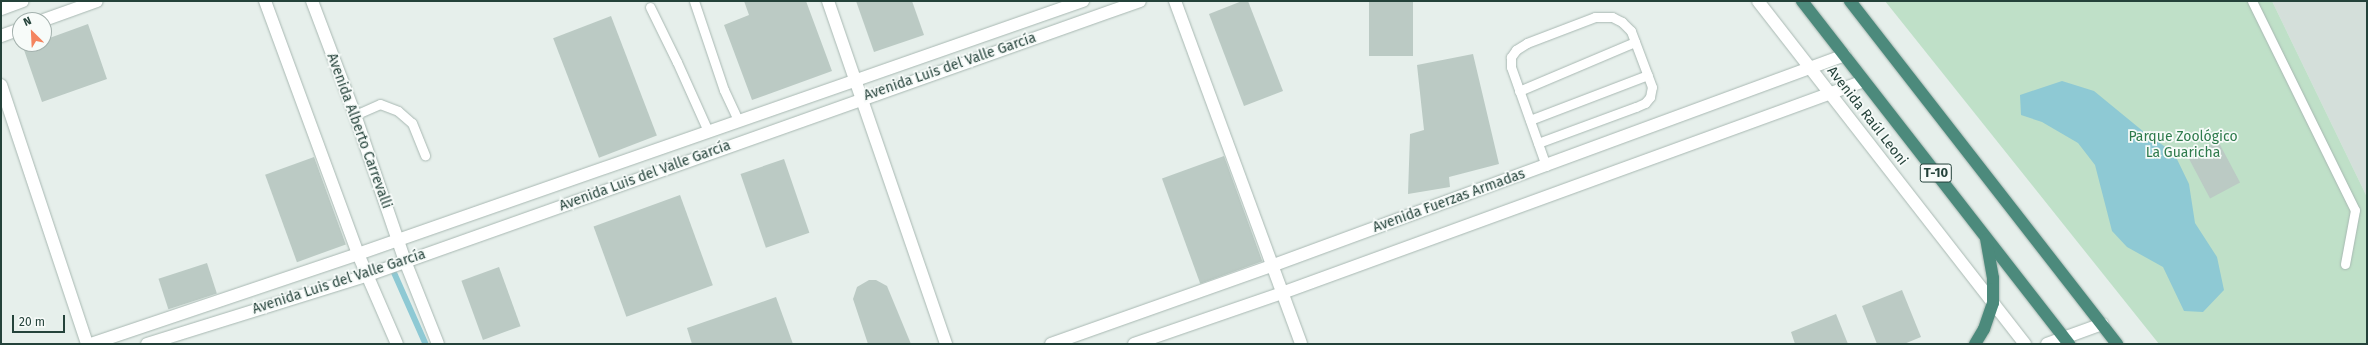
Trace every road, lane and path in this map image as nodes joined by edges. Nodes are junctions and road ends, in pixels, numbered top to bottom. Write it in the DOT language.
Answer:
graph roads {
  1 [pos="24,1"];
  2 [pos="97,1"];
  3 [pos="265,1"];
  4 [pos="312,1"];
  5 [pos="694,1"];
  6 [pos="828,1"];
  7 [pos="1083,1"];
  8 [pos="1140,1"];
  9 [pos="1174,1"];
  10 [pos="1758,1"];
  11 [pos="1802,1"];
  12 [pos="1850,1"];
  13 [pos="2252,1"];
  14 [pos="650,7"];
  15 [pos="1,9"];
  16 [pos="52,17"];
  17 [pos="12,32"];
  18 [pos="1,36"];
  19 [pos="1635,42"];
  20 [pos="1845,55"];
  21 [pos="1811,68"];
  22 [pos="1648,76"];
  23 [pos="855,79"];
  24 [pos="1864,81"];
  25 [pos="1,85"];
  26 [pos="1519,91"];
  27 [pos="1830,94"];
  28 [pos="862,98"];
  29 [pos="355,114"];
  30 [pos="738,120"];
  31 [pos="1530,120"];
  32 [pos="708,131"];
  33 [pos="1538,143"];
  34 [pos="424,155"];
  35 [pos="1546,166"];
  36 [pos="1984,235"];
  37 [pos="398,240"];
  38 [pos="358,254"];
  39 [pos="405,261"];
  40 [pos="2345,264"];
  41 [pos="1274,265"];
  42 [pos="368,275"];
  43 [pos="1282,292"];
  44 [pos="1993,303"];
  45 [pos="2102,324"];
  46 [pos="2067,341"];
  47 [pos="87,344"];
  48 [pos="91,344"];
  49 [pos="147,344"];
  50 [pos="397,344"];
  51 [pos="438,344"];
  52 [pos="946,344"];
  53 [pos="1051,344"];
  54 [pos="1134,344"];
  55 [pos="1301,344"];
  56 [pos="1975,344"];
  57 [pos="2025,344"];
  58 [pos="2047,344"];
  59 [pos="2117,344"];
  1 -- 15 [label="street"];
  2 -- 16 [label="street"];
  3 -- 38 [label="street"];
  4 -- 29 [label="street, Avenida Alberto Carrevalli"];
  5 -- 30 [label="lane"];
  6 -- 23 [label="street"];
  7 -- 23 [label="street, Avenida Luis del Valle García"];
  8 -- 28 [label="street, Avenida Luis del Valle García"];
  9 -- 41 [label="street"];
  10 -- 21 [label="street, Avenida Raúl Leoni"];
  11 -- 20 [label="highway, Avenida Raúl Leoni / T-10"];
  12 -- 45 [label="highway, T-10"];
  13 -- 40 [label="lane"];
  14 -- 32 [label="lane"];
  17 -- 18 [label="street"];
  19 -- 22 [label="lane"];
  19 -- 26 [label="lane"];
  19 -- 26 [label="lane"];
  20 -- 21 [label="street, Avenida Fuerzas Armadas"];
  20 -- 24 [label="highway, Avenida Raúl Leoni / T-10"];
  21 -- 27 [label="street, Avenida Raúl Leoni"];
  21 -- 35 [label="street, Avenida Fuerzas Armadas"];
  22 -- 31 [label="lane"];
  22 -- 33 [label="lane"];
  23 -- 28 [label="street"];
  23 -- 30 [label="street, Avenida Luis del Valle García"];
  24 -- 27 [label="street, Avenida Fuerzas Armadas"];
  24 -- 36 [label="highway, Avenida Raúl Leoni / T-10"];
  25 -- 47 [label="street"];
  26 -- 31 [label="lane"];
  27 -- 43 [label="street, Avenida Fuerzas Armadas"];
  27 -- 44 [label="street, Avenida Raúl Leoni"];
  28 -- 39 [label="street, Avenida Luis del Valle García"];
  28 -- 52 [label="street"];
  29 -- 34 [label="lane"];
  29 -- 37 [label="street, Avenida Alberto Carrevalli"];
  30 -- 32 [label="street, Avenida Luis del Valle García"];
  31 -- 33 [label="lane"];
  32 -- 37 [label="street, Avenida Luis del Valle García"];
  33 -- 35 [label="lane"];
  35 -- 41 [label="street, Avenida Fuerzas Armadas"];
  36 -- 44 [label="highway"];
  36 -- 46 [label="highway, Avenida Raúl Leoni / T-10"];
  37 -- 38 [label="street, Avenida Luis del Valle García"];
  37 -- 39 [label="street, Avenida Alberto Carrevalli"];
  38 -- 42 [label="street"];
  38 -- 48 [label="street, Avenida Luis del Valle García"];
  39 -- 42 [label="street, Avenida Luis del Valle García"];
  39 -- 51 [label="street, Avenida Alberto Carrevalli"];
  41 -- 43 [label="street"];
  41 -- 53 [label="street, Avenida Fuerzas Armadas"];
  42 -- 49 [label="street, Avenida Luis del Valle García"];
  42 -- 50 [label="street"];
  43 -- 54 [label="street, Avenida Fuerzas Armadas"];
  43 -- 55 [label="street"];
  44 -- 56 [label="highway"];
  44 -- 57 [label="street, Avenida Raúl Leoni"];
  45 -- 46 [label="street"];
  45 -- 59 [label="highway, T-10"];
  46 -- 58 [label="street"];
}
